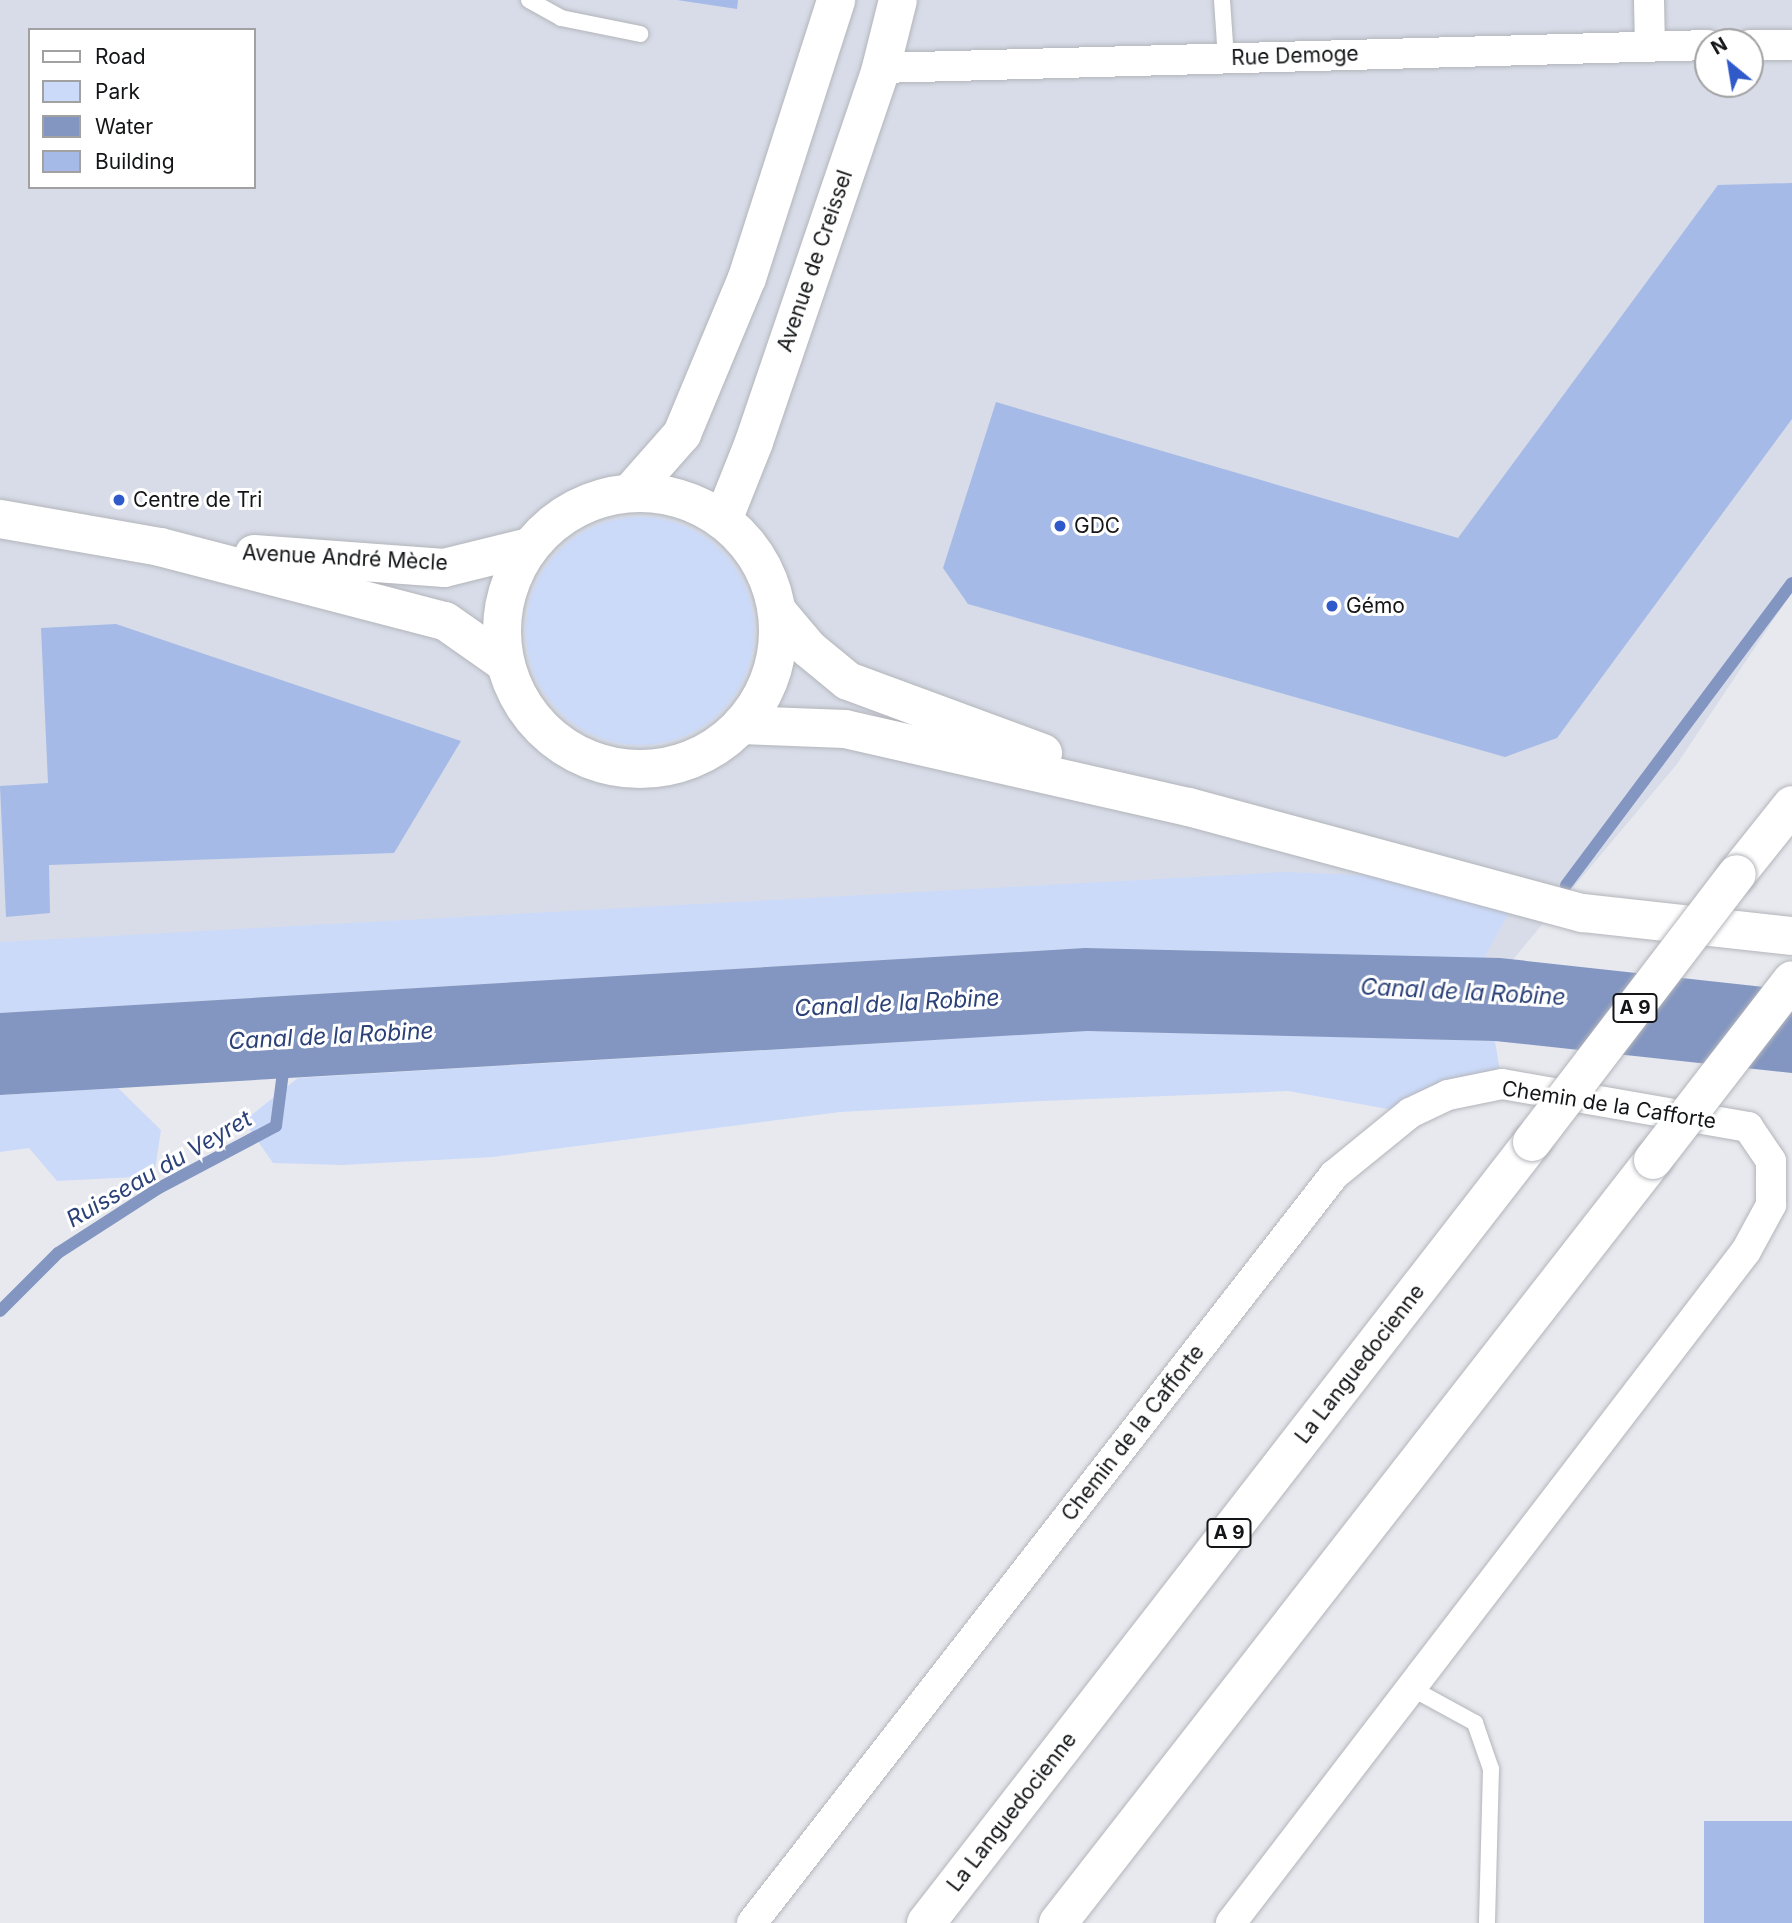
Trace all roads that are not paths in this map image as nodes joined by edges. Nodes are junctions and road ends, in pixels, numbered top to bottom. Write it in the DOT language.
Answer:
graph roads {
  1 [pos="529,0"];
  2 [pos="836,0"];
  3 [pos="898,0"];
  4 [pos="1222,0"];
  5 [pos="1649,0"];
  6 [pos="640,34"];
  7 [pos="1694,45"];
  8 [pos="1764,45"];
  9 [pos="1792,45"];
  10 [pos="1650,46"];
  11 [pos="1226,58"];
  12 [pos="881,68"];
  13 [pos="630,493"];
  14 [pos="0,519"];
  15 [pos="723,520"];
  16 [pos="160,547"];
  17 [pos="529,547"];
  18 [pos="777,611"];
  19 [pos="505,663"];
  20 [pos="741,724"];
  21 [pos="1792,805"];
  22 [pos="1189,807"];
  23 [pos="1792,936"];
  24 [pos="1792,979"];
  25 [pos="1413,1689"];
  26 [pos="752,1923"];
  27 [pos="926,1923"];
  28 [pos="1058,1923"];
  29 [pos="1231,1923"];
  30 [pos="1487,1923"];
  1 -- 6 [label="lane"];
  2 -- 13 [label="main road"];
  3 -- 12 [label="main road, Avenue de Creissel"];
  4 -- 11 [label="lane"];
  5 -- 10 [label="street"];
  7 -- 10 [label="street, Rue Demoge"];
  8 -- 9 [label="street"];
  10 -- 11 [label="street, Rue Demoge"];
  11 -- 12 [label="street, Rue Demoge"];
  12 -- 15 [label="main road, Avenue de Creissel"];
  13 -- 15 [label="main road"];
  13 -- 17 [label="main road"];
  14 -- 16 [label="main road, Avenue André Mècle"];
  15 -- 18 [label="main road"];
  16 -- 17 [label="main road, Avenue André Mècle"];
  16 -- 19 [label="main road, Avenue André Mècle"];
  17 -- 19 [label="main road"];
  18 -- 20 [label="main road"];
  18 -- 22 [label="main road"];
  19 -- 20 [label="main road"];
  20 -- 22 [label="main road"];
  21 -- 27 [label="main road, La Languedocienne / A 9, bridge"];
  22 -- 23 [label="main road"];
  24 -- 28 [label="main road, bridge"];
  25 -- 26 [label="street, Chemin de la Cafforte"];
  25 -- 29 [label="street, Chemin de la Cafforte"];
  25 -- 30 [label="lane"];
}
